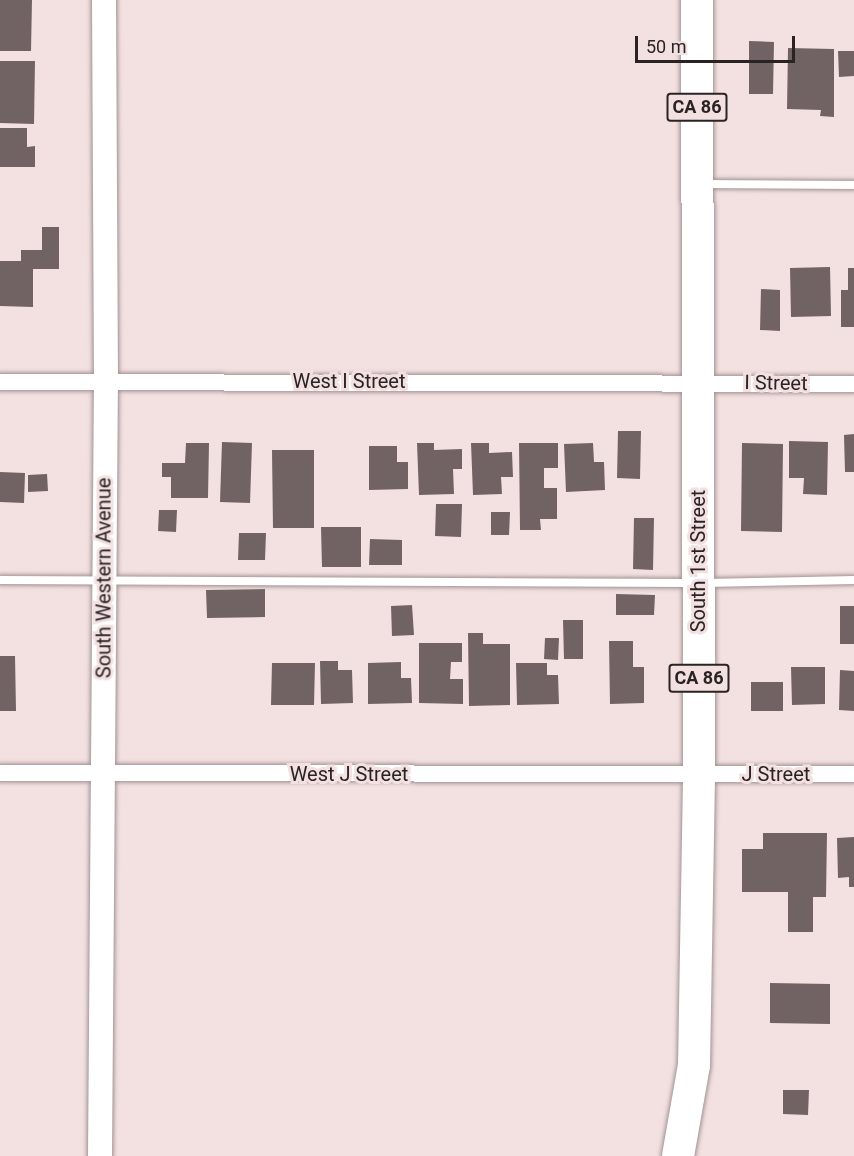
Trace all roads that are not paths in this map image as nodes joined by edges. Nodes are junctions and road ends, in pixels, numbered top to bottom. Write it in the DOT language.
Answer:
graph roads {
  1 [pos="104,0"];
  2 [pos="697,0"];
  3 [pos="697,184"];
  4 [pos="854,185"];
  5 [pos="106,381"];
  6 [pos="0,382"];
  7 [pos="698,382"];
  8 [pos="854,384"];
  9 [pos="0,580"];
  10 [pos="104,580"];
  11 [pos="854,580"];
  12 [pos="698,583"];
  13 [pos="0,773"];
  14 [pos="103,774"];
  15 [pos="699,774"];
  16 [pos="854,774"];
  17 [pos="100,1156"];
  18 [pos="678,1156"];
  1 -- 5 [label="street, South Western Avenue"];
  2 -- 3 [label="highway, South 1st Street / CA 86"];
  3 -- 4 [label="lane"];
  3 -- 7 [label="highway, South 1st Street / CA 86"];
  5 -- 6 [label="street, West I Street"];
  5 -- 7 [label="street, West I Street"];
  5 -- 10 [label="street, South Western Avenue"];
  7 -- 8 [label="street, I Street"];
  7 -- 12 [label="highway, South 1st Street / CA 86"];
  9 -- 10 [label="lane"];
  10 -- 12 [label="lane"];
  10 -- 14 [label="street, South Western Avenue"];
  11 -- 12 [label="lane"];
  12 -- 15 [label="highway, South 1st Street / CA 86"];
  13 -- 14 [label="street, West J Street"];
  14 -- 15 [label="street, West J Street"];
  14 -- 17 [label="street, South Western Avenue"];
  15 -- 16 [label="street, J Street"];
  15 -- 18 [label="highway, South 1st Street / CA 86"];
}
